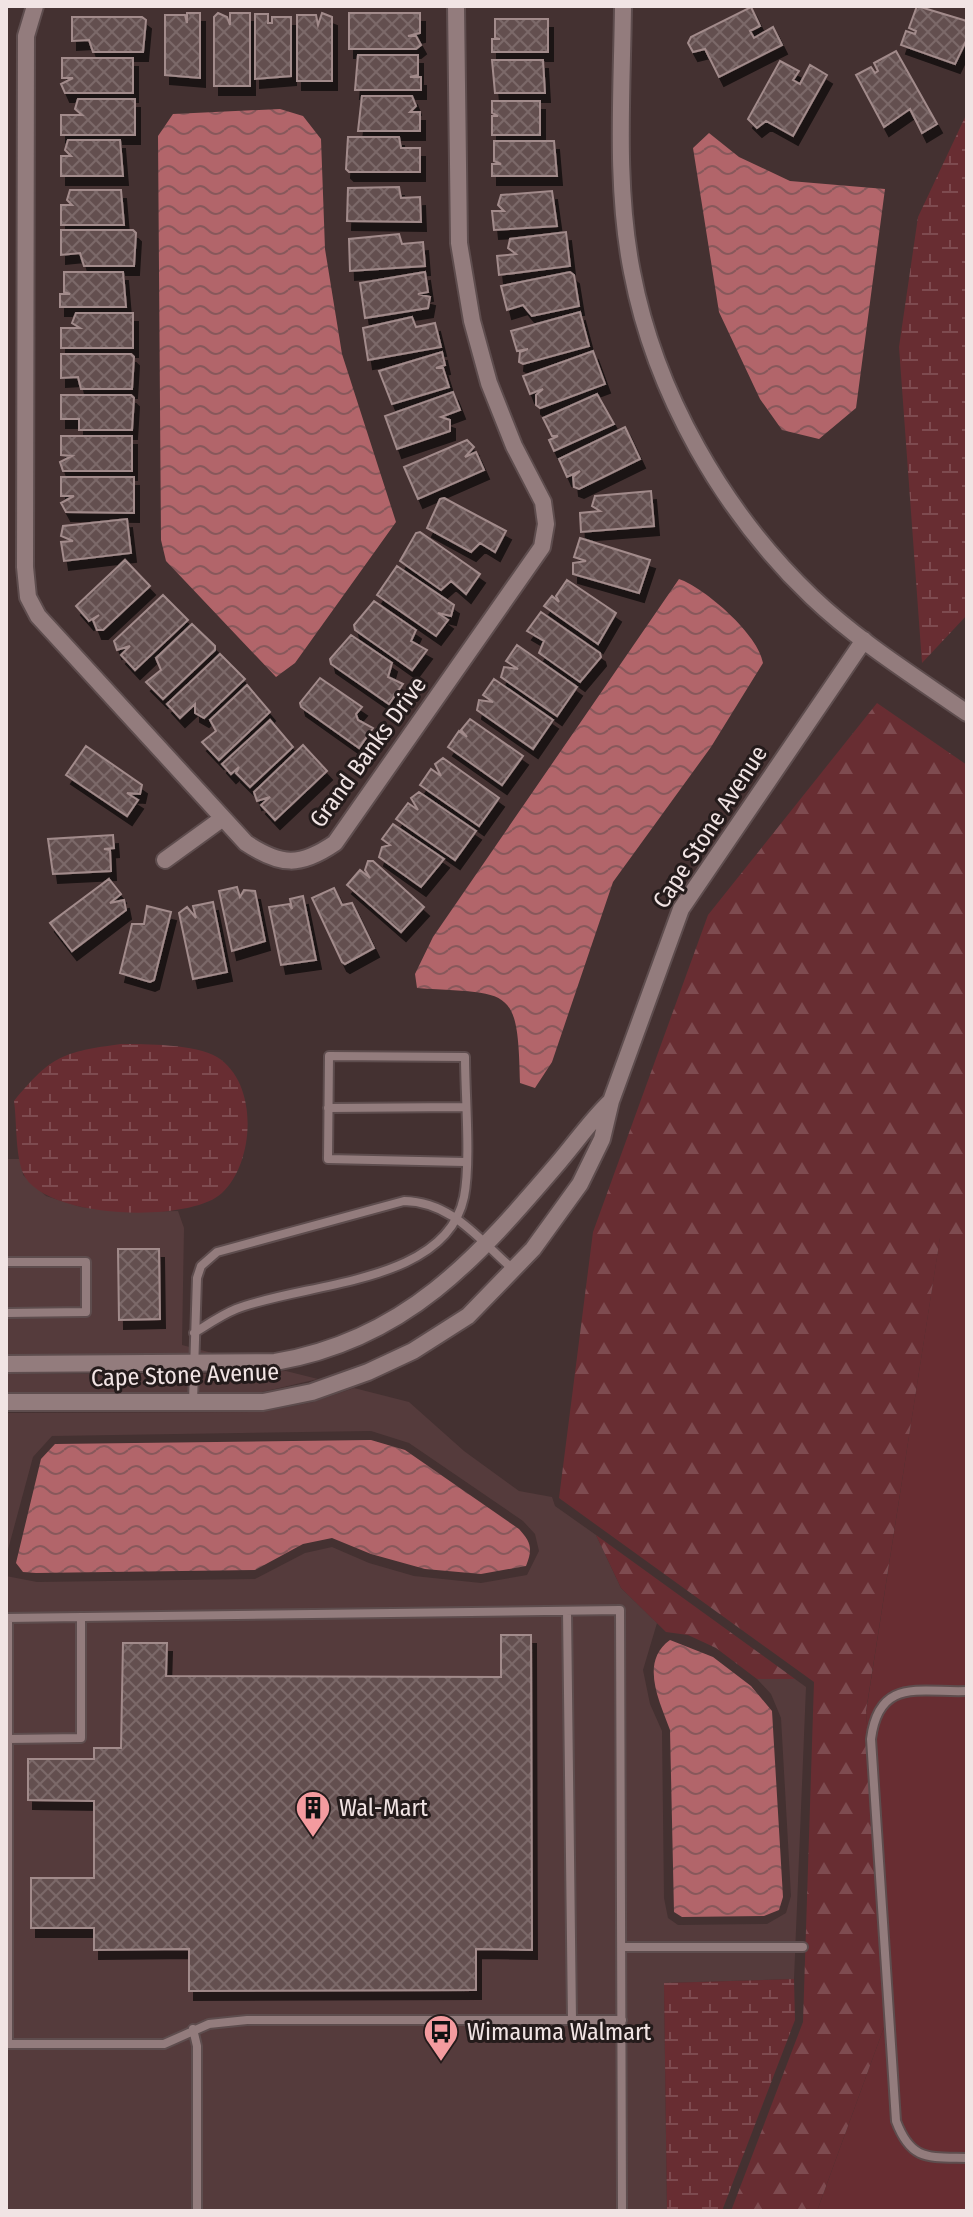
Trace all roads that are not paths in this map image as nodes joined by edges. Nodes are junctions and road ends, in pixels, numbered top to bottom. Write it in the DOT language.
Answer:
graph roads {
  1 [pos="35,6"];
  2 [pos="456,6"];
  3 [pos="623,6"];
  4 [pos="864,640"];
  5 [pos="967,713"];
  6 [pos="223,818"];
  7 [pos="165,860"];
  8 [pos="611,1101"];
  9 [pos="465,1107"];
  10 [pos="328,1108"];
  11 [pos="465,1162"];
  12 [pos="458,1220"];
  13 [pos="484,1244"];
  14 [pos="6,1262"];
  15 [pos="515,1270"];
  16 [pos="6,1313"];
  17 [pos="194,1333"];
  18 [pos="6,1364"];
  19 [pos="193,1364"];
  20 [pos="6,1402"];
  21 [pos="193,1402"];
  22 [pos="567,1611"];
  23 [pos="81,1617"];
  24 [pos="7,1618"];
  25 [pos="967,1691"];
  26 [pos="8,1739"];
  27 [pos="622,1947"];
  28 [pos="803,1947"];
  29 [pos="572,2020"];
  30 [pos="622,2020"];
  31 [pos="193,2029"];
  32 [pos="7,2044"];
  33 [pos="967,2158"];
  34 [pos="197,2211"];
  35 [pos="622,2211"];
  1 -- 6 [label="street, Grand Banks Drive"];
  2 -- 6 [label="street, Grand Banks Drive"];
  3 -- 4 [label="street"];
  4 -- 5 [label="street"];
  4 -- 8 [label="street, Cape Stone Avenue"];
  6 -- 7 [label="street"];
  8 -- 13 [label="street, Cape Stone Avenue"];
  8 -- 15 [label="street, Cape Stone Avenue"];
  9 -- 10 [label="lane"];
  9 -- 10 [label="lane"];
  9 -- 11 [label="lane"];
  10 -- 11 [label="lane"];
  11 -- 12 [label="lane"];
  12 -- 13 [label="lane"];
  12 -- 17 [label="lane"];
  12 -- 17 [label="lane"];
  13 -- 15 [label="lane"];
  13 -- 19 [label="street, Cape Stone Avenue"];
  14 -- 16 [label="lane"];
  15 -- 21 [label="street, Cape Stone Avenue"];
  17 -- 19 [label="lane"];
  18 -- 19 [label="street, Cape Stone Avenue"];
  19 -- 21 [label="lane"];
  20 -- 21 [label="street, Cape Stone Avenue"];
  22 -- 23 [label="lane"];
  22 -- 27 [label="lane"];
  22 -- 29 [label="lane"];
  23 -- 24 [label="lane"];
  23 -- 26 [label="lane"];
  24 -- 26 [label="lane"];
  25 -- 33 [label="lane"];
  26 -- 32 [label="lane"];
  27 -- 28 [label="lane"];
  27 -- 30 [label="lane"];
  29 -- 30 [label="lane"];
  29 -- 31 [label="lane"];
  30 -- 35 [label="lane"];
  31 -- 32 [label="lane"];
  31 -- 34 [label="lane"];
}
